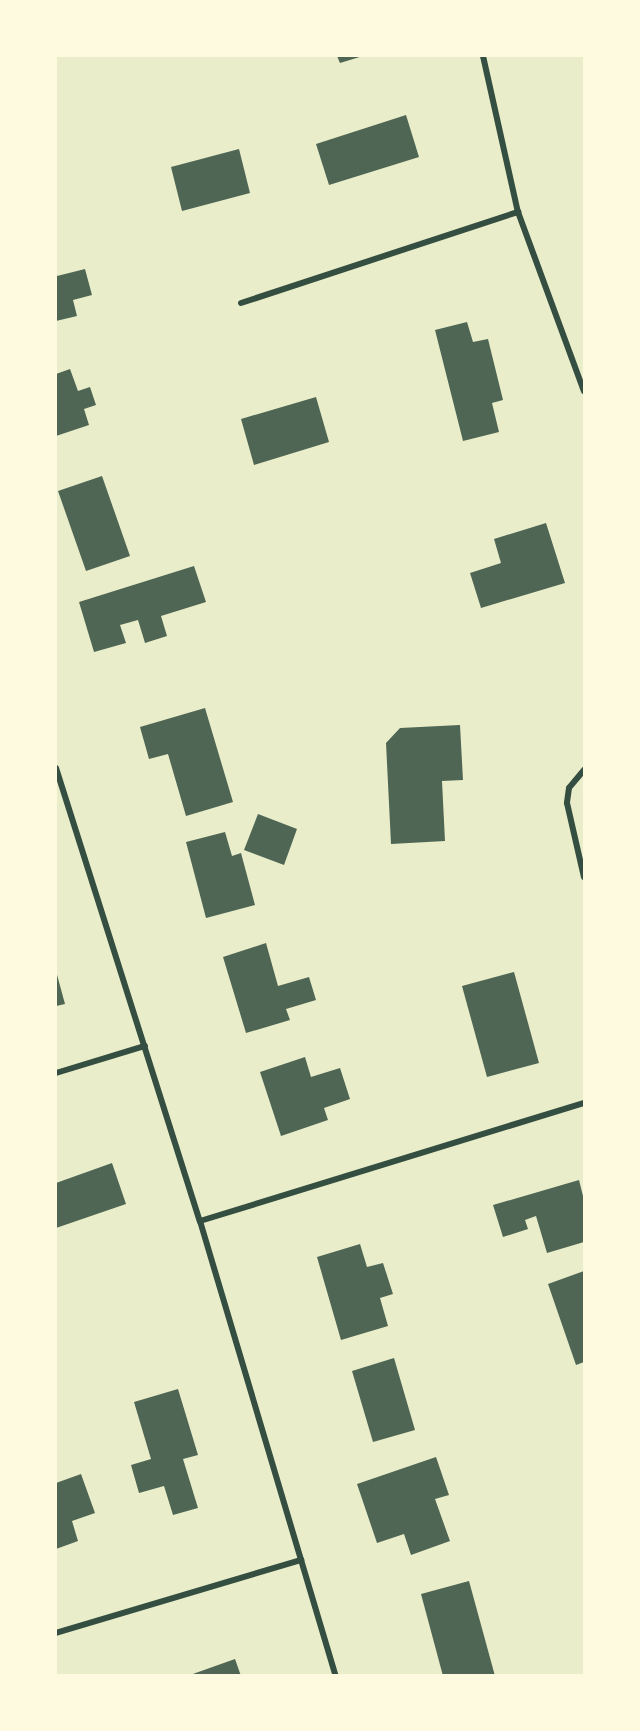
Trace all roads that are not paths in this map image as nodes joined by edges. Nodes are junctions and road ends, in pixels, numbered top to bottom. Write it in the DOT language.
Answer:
graph roads {
  1 [pos="483,56"];
  2 [pos="518,212"];
  3 [pos="241,303"];
  4 [pos="585,391"];
  5 [pos="56,768"];
  6 [pos="585,770"];
  7 [pos="585,877"];
  8 [pos="145,1046"];
  9 [pos="56,1073"];
  10 [pos="585,1102"];
  11 [pos="200,1221"];
  12 [pos="301,1560"];
  13 [pos="56,1633"];
  14 [pos="336,1676"];
  1 -- 2 [label="street"];
  2 -- 3 [label="street"];
  2 -- 4 [label="street"];
  5 -- 8 [label="street"];
  6 -- 7 [label="street"];
  8 -- 9 [label="street"];
  8 -- 11 [label="street"];
  10 -- 11 [label="street"];
  11 -- 12 [label="street"];
  12 -- 13 [label="street"];
  12 -- 14 [label="street"];
}
